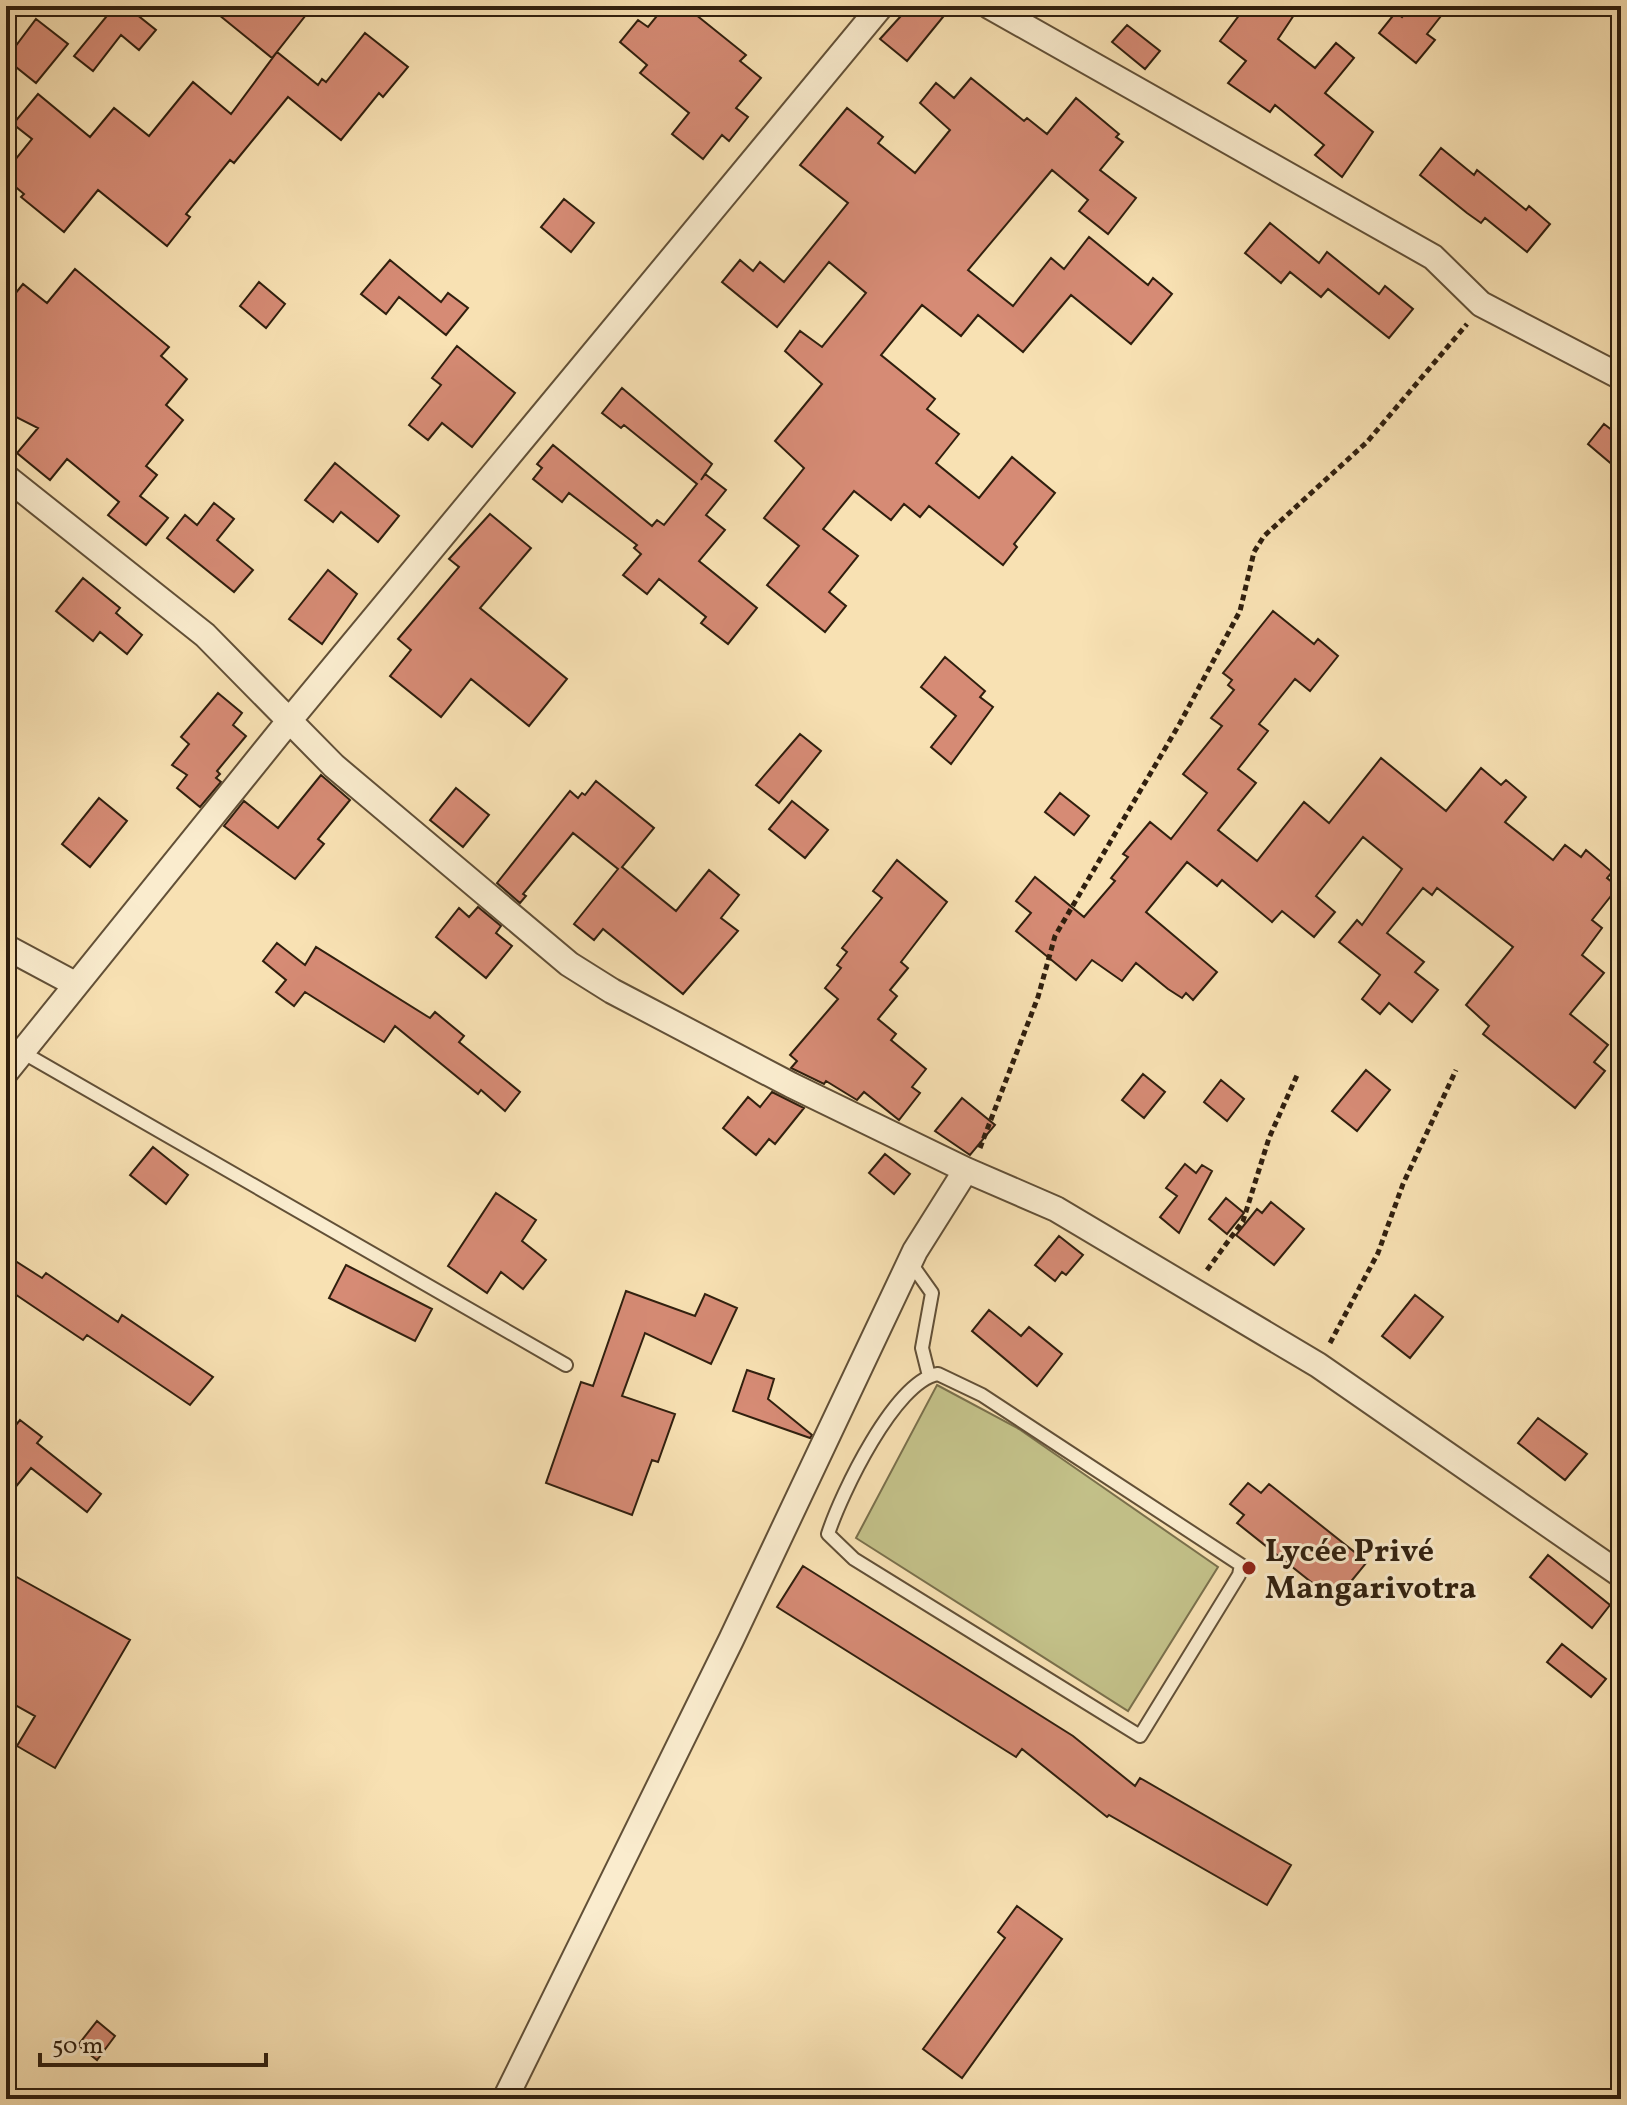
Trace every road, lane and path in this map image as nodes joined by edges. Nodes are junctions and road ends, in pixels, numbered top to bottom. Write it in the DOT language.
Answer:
graph roads {
  1 [pos="881,6"];
  2 [pos="989,6"];
  3 [pos="1485,306"];
  4 [pos="1621,377"];
  5 [pos="6,477"];
  6 [pos="289,721"];
  7 [pos="6,947"];
  8 [pos="75,984"];
  9 [pos="22,1052"];
  10 [pos="1456,1070"];
  11 [pos="6,1072"];
  12 [pos="1298,1073"];
  13 [pos="968,1171"];
  14 [pos="910,1262"];
  15 [pos="1192,1289"];
  16 [pos="566,1365"];
  17 [pos="1318,1365"];
  18 [pos="929,1376"];
  19 [pos="1621,1575"];
  20 [pos="505,2099"];
  1 -- 6 [label="street"];
  2 -- 3 [label="street"];
  3 -- 4 [label="street"];
  3 -- 13 [label="path"];
  5 -- 6 [label="street"];
  6 -- 8 [label="street"];
  6 -- 13 [label="street"];
  7 -- 8 [label="street"];
  8 -- 9 [label="street"];
  9 -- 11 [label="street"];
  9 -- 16 [label="lane"];
  10 -- 17 [label="path"];
  12 -- 15 [label="path"];
  13 -- 14 [label="street"];
  13 -- 15 [label="street"];
  14 -- 18 [label="lane"];
  14 -- 20 [label="street"];
  15 -- 17 [label="street"];
  17 -- 19 [label="street"];
  18 -- 18 [label="lane"];
}
